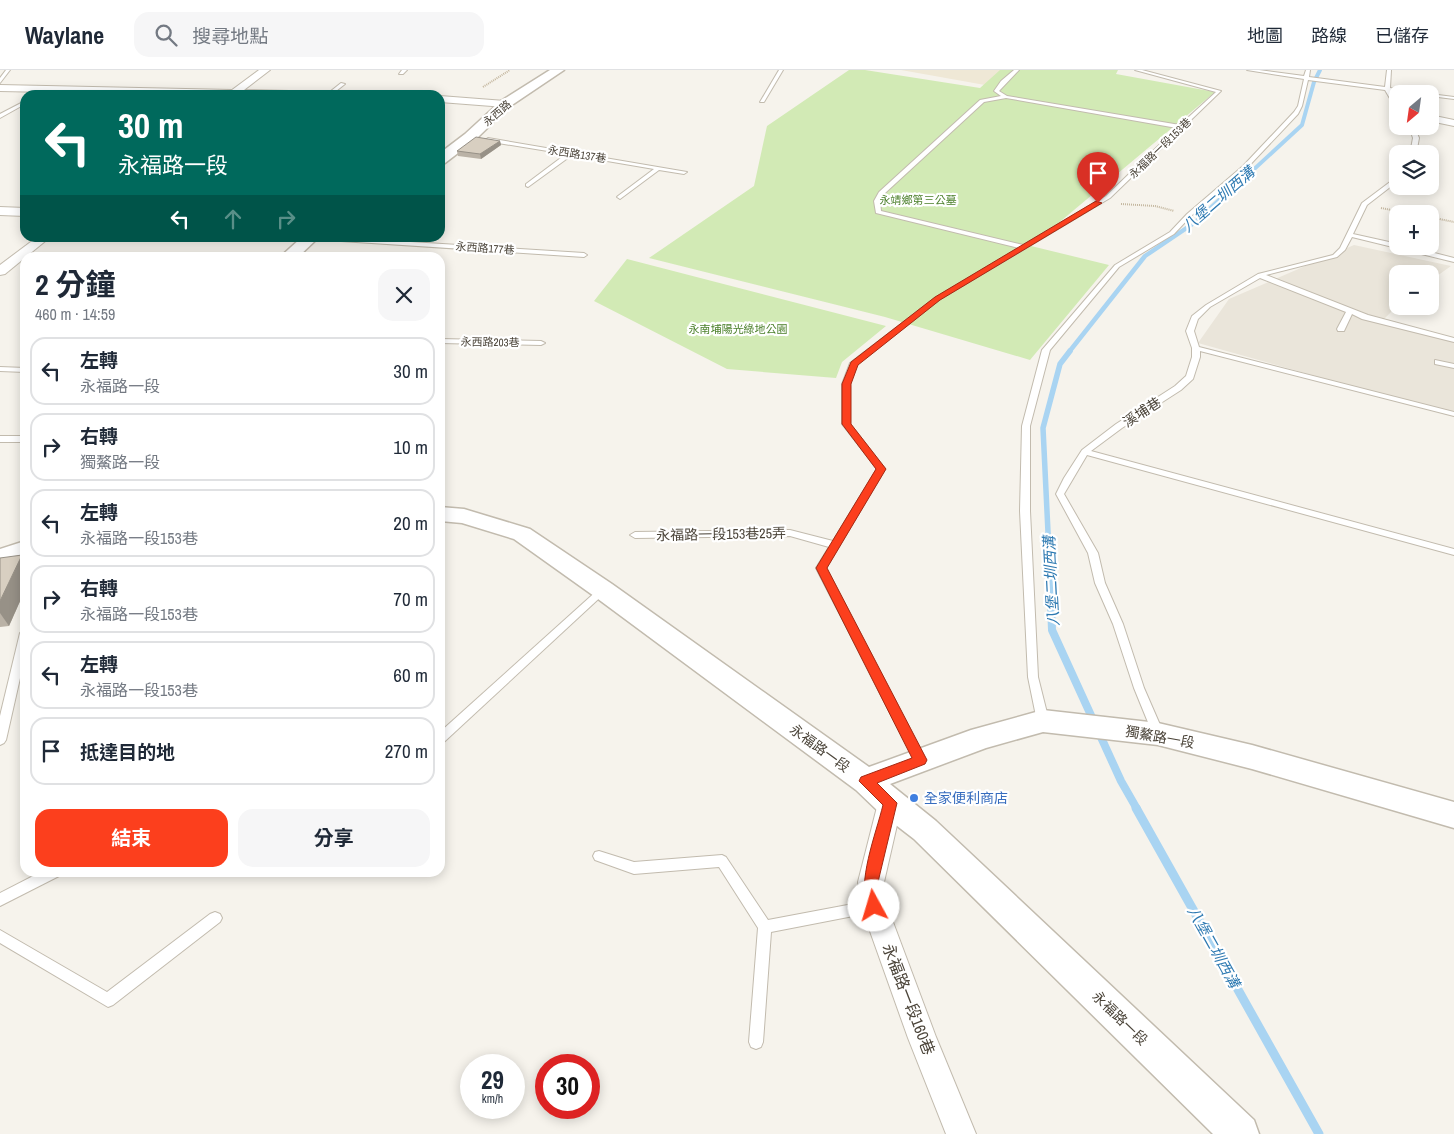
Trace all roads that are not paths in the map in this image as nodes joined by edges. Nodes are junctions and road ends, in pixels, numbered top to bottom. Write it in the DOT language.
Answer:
graph roads {
  1 [pos="8,70"];
  2 [pos="265,70"];
  3 [pos="558,70"];
  4 [pos="781,70"];
  5 [pos="1017,70"];
  6 [pos="1137,70"];
  7 [pos="1252,70"];
  8 [pos="1389,70"];
  9 [pos="1308,75"];
  10 [pos="0,82"];
  11 [pos="344,84"];
  12 [pos="0,88"];
  13 [pos="49,89"];
  14 [pos="1387,89"];
  15 [pos="86,90"];
  16 [pos="238,90"];
  17 [pos="335,90"];
  18 [pos="1389,93"];
  19 [pos="1439,96"];
  20 [pos="1006,97"];
  21 [pos="1454,98"];
  22 [pos="445,99"];
  23 [pos="762,101"];
  24 [pos="505,104"];
  25 [pos="20,105"];
  26 [pos="0,116"];
  27 [pos="1439,120"];
  28 [pos="1454,123"];
  29 [pos="1182,126"];
  30 [pos="470,137"];
  31 [pos="572,154"];
  32 [pos="445,156"];
  33 [pos="658,168"];
  34 [pos="684,172"];
  35 [pos="528,185"];
  36 [pos="1389,185"];
  37 [pos="620,197"];
  38 [pos="0,211"];
  39 [pos="20,212"];
  40 [pos="1350,235"];
  41 [pos="38,242"];
  42 [pos="305,242"];
  43 [pos="387,242"];
  44 [pos="1389,244"];
  45 [pos="1024,247"];
  46 [pos="25,252"];
  47 [pos="294,252"];
  48 [pos="584,255"];
  49 [pos="1434,255"];
  50 [pos="20,256"];
  51 [pos="1454,260"];
  52 [pos="0,271"];
  53 [pos="1260,276"];
  54 [pos="1350,311"];
  55 [pos="1341,329"];
  56 [pos="1454,340"];
  57 [pos="445,341"];
  58 [pos="541,342"];
  59 [pos="1196,348"];
  60 [pos="1438,362"];
  61 [pos="1454,366"];
  62 [pos="0,369"];
  63 [pos="20,370"];
  64 [pos="1454,414"];
  65 [pos="0,438"];
  66 [pos="20,439"];
  67 [pos="1085,452"];
  68 [pos="445,514"];
  69 [pos="635,535"];
  70 [pos="835,545"];
  71 [pos="20,551"];
  72 [pos="1454,552"];
  73 [pos="0,557"];
  74 [pos="603,590"];
  75 [pos="20,655"];
  76 [pos="1043,721"];
  77 [pos="445,734"];
  78 [pos="1158,734"];
  79 [pos="0,740"];
  80 [pos="920,760"];
  81 [pos="866,781"];
  82 [pos="890,803"];
  83 [pos="1454,814"];
  84 [pos="599,856"];
  85 [pos="45,877"];
  86 [pos="0,901"];
  87 [pos="874,906"];
  88 [pos="215,918"];
  89 [pos="765,927"];
  90 [pos="0,936"];
  91 [pos="756,1042"];
  92 [pos="961,1134"];
  93 [pos="1240,1134"];
  1 -- 10 [label="lane"];
  2 -- 16 [label="street"];
  3 -- 24 [label="street, 永西路"];
  4 -- 23 [label="lane"];
  5 -- 20 [label="lane"];
  6 -- 29 [label="lane, 永福路一段153巷"];
  7 -- 9 [label="lane"];
  8 -- 14 [label="lane"];
  9 -- 14 [label="lane"];
  9 -- 76 [label="lane"];
  11 -- 17 [label="lane"];
  12 -- 13 [label="street"];
  13 -- 15 [label="street"];
  14 -- 18 [label="lane"];
  19 -- 21 [label="lane"];
  20 -- 29 [label="lane"];
  20 -- 45 [label="lane"];
  22 -- 24 [label="street"];
  24 -- 30 [label="street, 永西路"];
  25 -- 26 [label="lane"];
  27 -- 28 [label="street"];
  29 -- 45 [label="lane, 永福路一段153巷"];
  30 -- 31 [label="lane, 永西路137巷"];
  30 -- 32 [label="street, 永西路"];
  31 -- 33 [label="lane, 永西路137巷"];
  31 -- 35 [label="lane"];
  33 -- 34 [label="lane, 永西路137巷"];
  33 -- 37 [label="lane"];
  36 -- 40 [label="lane, 溪埔巷"];
  38 -- 39 [label="street"];
  40 -- 44 [label="lane"];
  40 -- 53 [label="lane, 溪埔巷"];
  41 -- 46 [label="street"];
  42 -- 47 [label="street"];
  43 -- 48 [label="lane, 永西路177巷"];
  45 -- 70 [label="lane, 永福路一段153巷"];
  49 -- 51 [label="lane"];
  50 -- 52 [label="street"];
  53 -- 54 [label="lane"];
  53 -- 59 [label="lane, 溪埔巷"];
  54 -- 55 [label="lane"];
  54 -- 56 [label="lane"];
  57 -- 58 [label="lane, 永西路203巷"];
  59 -- 64 [label="lane"];
  59 -- 67 [label="lane, 溪埔巷"];
  60 -- 61 [label="lane"];
  62 -- 63 [label="lane"];
  65 -- 66 [label="lane"];
  67 -- 72 [label="lane"];
  67 -- 78 [label="lane, 溪埔巷"];
  68 -- 74 [label="street, 永福路一段"];
  69 -- 70 [label="lane, 永福路一段153巷25弄"];
  70 -- 80 [label="lane, 永福路一段153巷"];
  71 -- 73 [label="street"];
  74 -- 77 [label="lane"];
  74 -- 81 [label="street, 永福路一段"];
  75 -- 79 [label="lane"];
  76 -- 78 [label="street, 獨鰲路一段"];
  76 -- 80 [label="street, 獨鰲路一段"];
  78 -- 83 [label="street, 獨鰲路一段"];
  80 -- 81 [label="street, 獨鰲路一段"];
  81 -- 82 [label="street, 永福路一段"];
  82 -- 87 [label="street, 永福路一段160巷"];
  82 -- 93 [label="street, 永福路一段"];
  84 -- 89 [label="lane"];
  85 -- 86 [label="lane"];
  87 -- 89 [label="lane"];
  87 -- 92 [label="street, 永福路一段160巷"];
  88 -- 90 [label="lane"];
  89 -- 91 [label="lane"];
}
